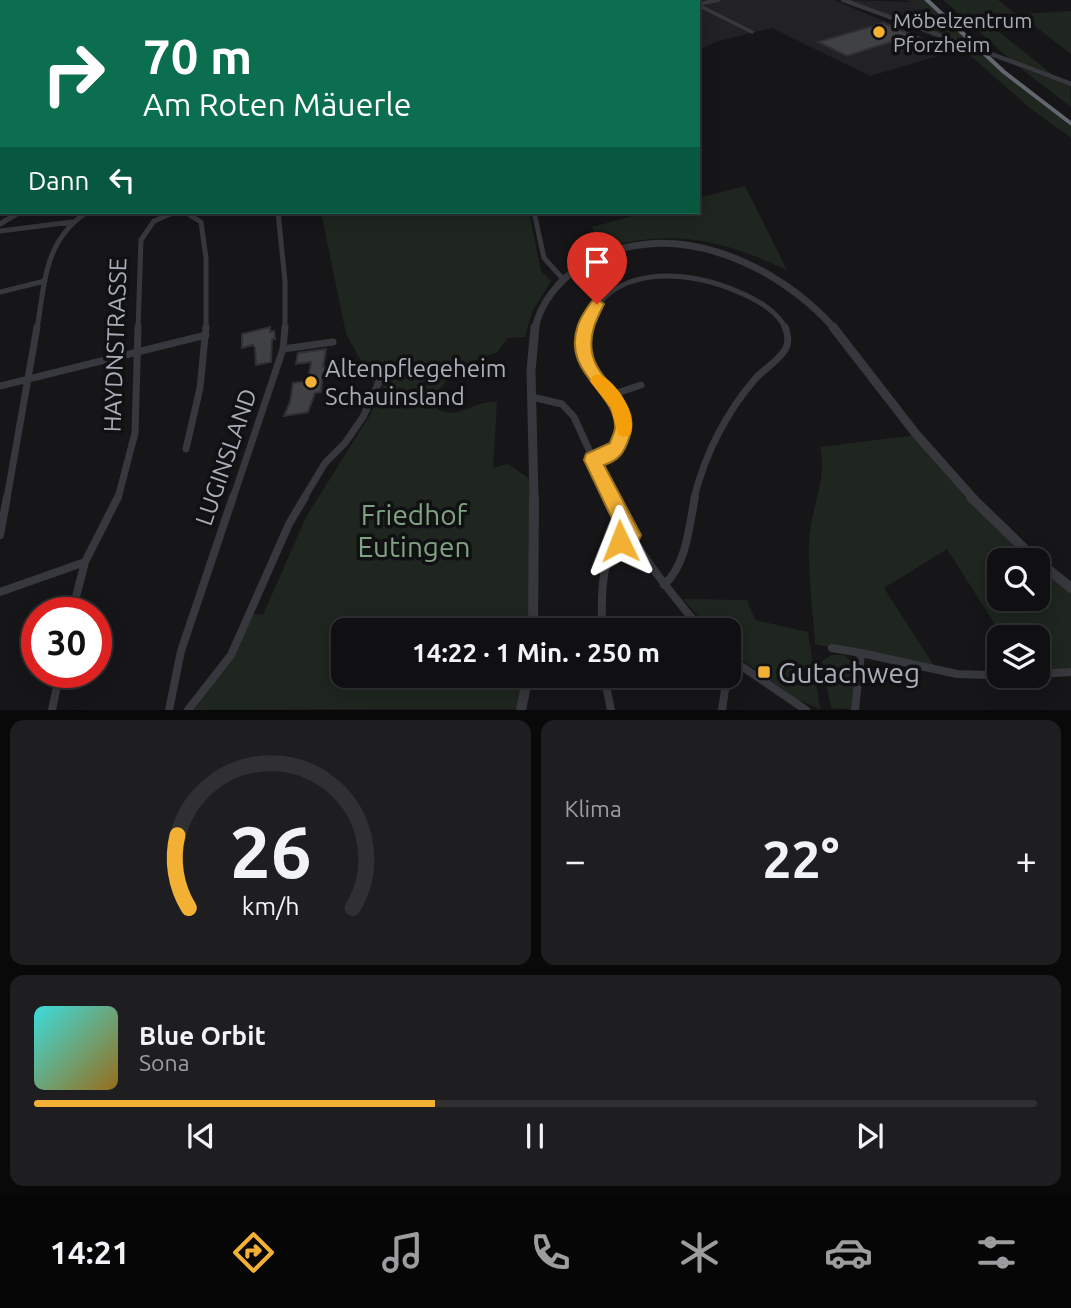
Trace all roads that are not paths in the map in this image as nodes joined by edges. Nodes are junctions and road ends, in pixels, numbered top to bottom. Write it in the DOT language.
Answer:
graph roads {
  1 [pos="719,0"];
  2 [pos="843,0"];
  3 [pos="930,0"];
  4 [pos="700,5"];
  5 [pos="700,6"];
  6 [pos="752,32"];
  7 [pos="1071,84"];
  8 [pos="1071,123"];
  9 [pos="17,214"];
  10 [pos="84,214"];
  11 [pos="160,214"];
  12 [pos="189,214"];
  13 [pos="278,214"];
  14 [pos="534,214"];
  15 [pos="72,222"];
  16 [pos="0,224"];
  17 [pos="0,231"];
  18 [pos="564,280"];
  19 [pos="45,281"];
  20 [pos="0,292"];
  21 [pos="206,335"];
  22 [pos="332,342"];
  23 [pos="283,349"];
  24 [pos="136,353"];
  25 [pos="29,379"];
  26 [pos="380,380"];
  27 [pos="641,385"];
  28 [pos="0,386"];
  29 [pos="611,395"];
  30 [pos="532,397"];
  31 [pos="186,449"];
  32 [pos="593,460"];
  33 [pos="0,535"];
  34 [pos="631,535"];
  35 [pos="1023,548"];
  36 [pos="85,562"];
  37 [pos="1050,571"];
  38 [pos="664,585"];
  39 [pos="1071,588"];
  40 [pos="0,592"];
  41 [pos="76,597"];
  42 [pos="533,618"];
  43 [pos="603,618"];
  44 [pos="692,618"];
  45 [pos="832,648"];
  46 [pos="861,653"];
  47 [pos="741,669"];
  48 [pos="1071,672"];
  49 [pos="1050,673"];
  50 [pos="987,676"];
  51 [pos="57,688"];
  52 [pos="525,688"];
  53 [pos="607,688"];
  54 [pos="725,688"];
  55 [pos="52,709"];
  56 [pos="169,709"];
  57 [pos="188,709"];
  58 [pos="521,709"];
  59 [pos="611,709"];
  60 [pos="722,709"];
  61 [pos="806,709"];
  62 [pos="855,709"];
  1 -- 4 [label="street"];
  2 -- 7 [label="street, bridge"];
  3 -- 8 [label="highway"];
  5 -- 6 [label="street"];
  9 -- 16 [label="street"];
  10 -- 15 [label="street"];
  11 -- 24 [label="street, HAYDNSTRASSE"];
  12 -- 21 [label="street"];
  13 -- 23 [label="street, LUGINSLAND"];
  14 -- 18 [label="street"];
  15 -- 17 [label="street"];
  15 -- 19 [label="street"];
  18 -- 30 [label="street"];
  18 -- 35 [label="street"];
  19 -- 20 [label="street"];
  19 -- 25 [label="street"];
  21 -- 24 [label="street"];
  21 -- 31 [label="street"];
  22 -- 23 [label="street"];
  23 -- 56 [label="street, LUGINSLAND"];
  24 -- 25 [label="street"];
  24 -- 36 [label="street, HAYDNSTRASSE"];
  25 -- 28 [label="street"];
  25 -- 33 [label="street"];
  26 -- 57 [label="street"];
  27 -- 29 [label="street"];
  29 -- 32 [label="street"];
  29 -- 38 [label="street"];
  30 -- 32 [label="street"];
  30 -- 42 [label="street"];
  32 -- 34 [label="street"];
  34 -- 38 [label="street"];
  34 -- 43 [label="street"];
  36 -- 40 [label="street"];
  36 -- 41 [label="street, HAYDNSTRASSE"];
  37 -- 39 [label="street"];
  38 -- 44 [label="street"];
  45 -- 46 [label="street"];
  46 -- 50 [label="street"];
  46 -- 62 [label="street"];
  47 -- 61 [label="street"];
  48 -- 49 [label="street"];
  51 -- 55 [label="street"];
  52 -- 58 [label="street"];
  53 -- 59 [label="street"];
  54 -- 60 [label="street"];
}
